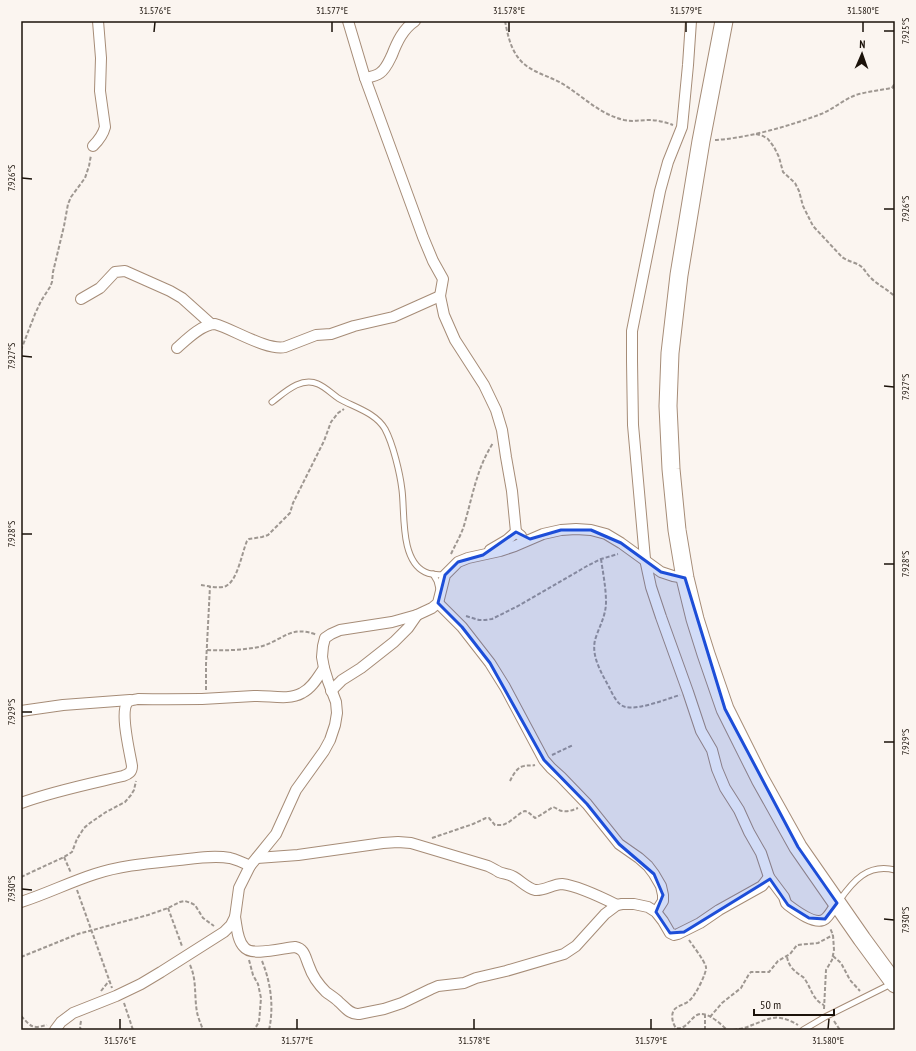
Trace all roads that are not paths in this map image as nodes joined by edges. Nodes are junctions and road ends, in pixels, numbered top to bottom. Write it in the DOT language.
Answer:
graph roads {
  1 [pos="98,21"];
  2 [pos="348,21"];
  3 [pos="415,21"];
  4 [pos="691,21"];
  5 [pos="724,21"];
  6 [pos="365,78"];
  7 [pos="93,146"];
  8 [pos="440,296"];
  9 [pos="81,299"];
  10 [pos="211,324"];
  11 [pos="177,348"];
  12 [pos="272,402"];
  13 [pos="516,532"];
  14 [pos="530,539"];
  15 [pos="483,555"];
  16 [pos="645,559"];
  17 [pos="447,573"];
  18 [pos="433,574"];
  19 [pos="685,578"];
  20 [pos="439,598"];
  21 [pos="417,615"];
  22 [pos="324,668"];
  23 [pos="331,691"];
  24 [pos="130,700"];
  25 [pos="21,711"];
  26 [pos="21,804"];
  27 [pos="257,858"];
  28 [pos="250,866"];
  29 [pos="895,870"];
  30 [pos="770,877"];
  31 [pos="21,902"];
  32 [pos="837,903"];
  33 [pos="617,906"];
  34 [pos="656,912"];
  35 [pos="235,917"];
  36 [pos="894,983"];
  37 [pos="58,1026"];
  38 [pos="804,1030"];
  1 -- 7 [label="street"];
  2 -- 6 [label="street"];
  3 -- 6 [label="street"];
  4 -- 16 [label="street"];
  5 -- 19 [label="highway"];
  6 -- 8 [label="street"];
  8 -- 10 [label="street"];
  8 -- 13 [label="street"];
  9 -- 10 [label="street"];
  10 -- 11 [label="street"];
  12 -- 18 [label="lane"];
  13 -- 14 [label="street"];
  13 -- 15 [label="street"];
  14 -- 15 [label="street"];
  14 -- 16 [label="street"];
  15 -- 17 [label="street"];
  16 -- 19 [label="street"];
  16 -- 30 [label="street"];
  17 -- 18 [label="lane"];
  17 -- 20 [label="street"];
  18 -- 20 [label="lane"];
  19 -- 32 [label="highway"];
  20 -- 21 [label="street"];
  20 -- 34 [label="street"];
  21 -- 22 [label="street"];
  21 -- 23 [label="street"];
  22 -- 23 [label="street"];
  22 -- 24 [label="street"];
  23 -- 27 [label="street"];
  24 -- 25 [label="street"];
  24 -- 26 [label="street"];
  27 -- 28 [label="street"];
  27 -- 33 [label="street"];
  28 -- 31 [label="street"];
  28 -- 35 [label="street"];
  29 -- 32 [label="lane"];
  30 -- 32 [label="street"];
  30 -- 34 [label="street"];
  32 -- 36 [label="highway"];
  33 -- 34 [label="street"];
  33 -- 35 [label="street"];
  35 -- 37 [label="street"];
  36 -- 38 [label="lane"];
}
